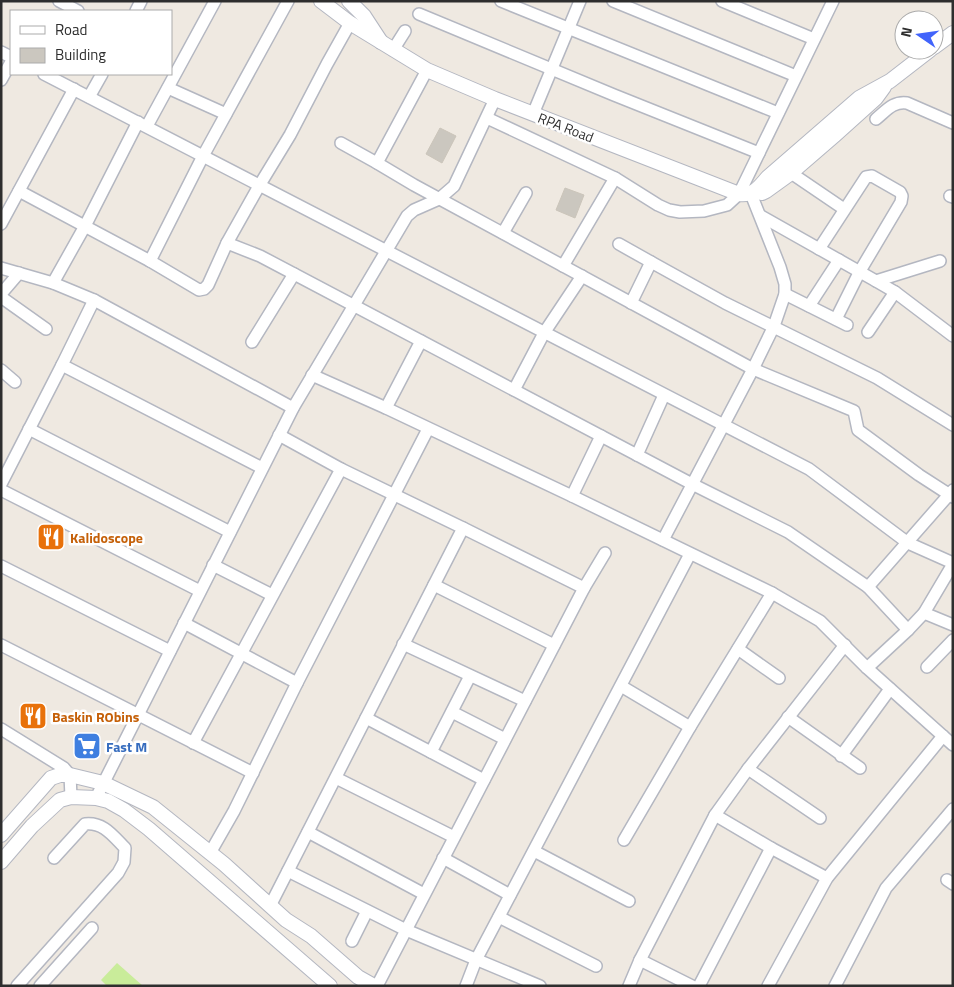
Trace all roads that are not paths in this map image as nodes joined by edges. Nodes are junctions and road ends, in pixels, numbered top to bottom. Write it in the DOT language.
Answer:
graph roads {
  1 [pos="59,1"];
  2 [pos="215,1"];
  3 [pos="288,1"];
  4 [pos="321,1"];
  5 [pos="349,1"];
  6 [pos="501,1"];
  7 [pos="580,1"];
  8 [pos="613,1"];
  9 [pos="722,1"];
  10 [pos="829,2"];
  11 [pos="76,10"];
  12 [pos="419,14"];
  13 [pos="350,24"];
  14 [pos="569,28"];
  15 [pos="405,32"];
  16 [pos="814,39"];
  17 [pos="387,46"];
  18 [pos="917,60"];
  19 [pos="10,64"];
  20 [pos="552,69"];
  21 [pos="427,70"];
  22 [pos="46,75"];
  23 [pos="101,75"];
  24 [pos="796,76"];
  25 [pos="1,80"];
  26 [pos="890,81"];
  27 [pos="168,88"];
  28 [pos="74,89"];
  29 [pos="89,97"];
  30 [pos="495,99"];
  31 [pos="778,113"];
  32 [pos="226,114"];
  33 [pos="533,114"];
  34 [pos="487,118"];
  35 [pos="876,119"];
  36 [pos="953,123"];
  37 [pos="142,124"];
  38 [pos="341,143"];
  39 [pos="759,153"];
  40 [pos="203,156"];
  41 [pos="378,163"];
  42 [pos="791,173"];
  43 [pos="615,178"];
  44 [pos="259,186"];
  45 [pos="19,191"];
  46 [pos="526,193"];
  47 [pos="748,193"];
  48 [pos="439,199"];
  49 [pos="844,208"];
  50 [pos="761,216"];
  51 [pos="1,224"];
  52 [pos="85,226"];
  53 [pos="503,233"];
  54 [pos="227,243"];
  55 [pos="619,244"];
  56 [pos="819,248"];
  57 [pos="386,252"];
  58 [pos="838,260"];
  59 [pos="150,261"];
  60 [pos="940,261"];
  61 [pos="651,262"];
  62 [pos="563,266"];
  63 [pos="1,268"];
  64 [pos="860,271"];
  65 [pos="19,273"];
  66 [pos="294,274"];
  67 [pos="582,276"];
  68 [pos="876,281"];
  69 [pos="53,283"];
  70 [pos="895,292"];
  71 [pos="785,294"];
  72 [pos="1,296"];
  73 [pos="94,300"];
  74 [pos="631,303"];
  75 [pos="354,306"];
  76 [pos="809,306"];
  77 [pos="836,319"];
  78 [pos="847,325"];
  79 [pos="774,326"];
  80 [pos="46,329"];
  81 [pos="868,332"];
  82 [pos="544,333"];
  83 [pos="953,336"];
  84 [pos="421,341"];
  85 [pos="252,342"];
  86 [pos="62,366"];
  87 [pos="753,369"];
  88 [pos="1,370"];
  89 [pos="312,375"];
  90 [pos="15,382"];
  91 [pos="514,390"];
  92 [pos="664,395"];
  93 [pos="293,408"];
  94 [pos="386,408"];
  95 [pos="723,425"];
  96 [pos="953,425"];
  97 [pos="428,428"];
  98 [pos="29,429"];
  99 [pos="279,435"];
  100 [pos="601,436"];
  101 [pos="637,455"];
  102 [pos="262,468"];
  103 [pos="341,469"];
  104 [pos="1,484"];
  105 [pos="692,484"];
  106 [pos="1,490"];
  107 [pos="952,494"];
  108 [pos="394,496"];
  109 [pos="572,496"];
  110 [pos="463,528"];
  111 [pos="230,532"];
  112 [pos="664,540"];
  113 [pos="908,543"];
  114 [pos="605,553"];
  115 [pos="690,554"];
  116 [pos="953,563"];
  117 [pos="213,565"];
  118 [pos="1,566"];
  119 [pos="434,585"];
  120 [pos="868,587"];
  121 [pos="584,588"];
  122 [pos="200,591"];
  123 [pos="772,593"];
  124 [pos="272,595"];
  125 [pos="924,613"];
  126 [pos="184,624"];
  127 [pos="953,625"];
  128 [pos="908,630"];
  129 [pos="953,640"];
  130 [pos="404,644"];
  131 [pos="1,645"];
  132 [pos="554,645"];
  133 [pos="844,645"];
  134 [pos="738,650"];
  135 [pos="170,651"];
  136 [pos="241,654"];
  137 [pos="927,667"];
  138 [pos="867,668"];
  139 [pos="470,676"];
  140 [pos="779,678"];
  141 [pos="298,683"];
  142 [pos="620,686"];
  143 [pos="890,689"];
  144 [pos="525,701"];
  145 [pos="452,712"];
  146 [pos="138,714"];
  147 [pos="788,717"];
  148 [pos="366,718"];
  149 [pos="690,727"];
  150 [pos="1,729"];
  151 [pos="505,739"];
  152 [pos="193,742"];
  153 [pos="950,742"];
  154 [pos="431,752"];
  155 [pos="841,756"];
  156 [pos="860,768"];
  157 [pos="748,769"];
  158 [pos="252,773"];
  159 [pos="70,775"];
  160 [pos="336,778"];
  161 [pos="484,780"];
  162 [pos="103,783"];
  163 [pos="71,797"];
  164 [pos="96,798"];
  165 [pos="953,810"];
  166 [pos="715,815"];
  167 [pos="820,818"];
  168 [pos="308,832"];
  169 [pos="1,835"];
  170 [pos="454,837"];
  171 [pos="624,840"];
  172 [pos="771,848"];
  173 [pos="534,851"];
  174 [pos="210,853"];
  175 [pos="54,858"];
  176 [pos="443,858"];
  177 [pos="1,862"];
  178 [pos="288,871"];
  179 [pos="827,878"];
  180 [pos="424,894"];
  181 [pos="510,895"];
  182 [pos="629,900"];
  183 [pos="270,906"];
  184 [pos="367,911"];
  185 [pos="499,916"];
  186 [pos="92,928"];
  187 [pos="406,930"];
  188 [pos="352,941"];
  189 [pos="476,960"];
  190 [pos="640,960"];
  191 [pos="596,966"];
  192 [pos="31,970"];
  193 [pos="43,982"];
  194 [pos="17,986"];
  195 [pos="330,986"];
  196 [pos="375,986"];
  197 [pos="466,986"];
  198 [pos="540,986"];
  199 [pos="629,986"];
  200 [pos="692,986"];
  201 [pos="699,986"];
  202 [pos="768,986"];
  203 [pos="835,986"];
  1 -- 11 [label="street"];
  2 -- 27 [label="street"];
  3 -- 32 [label="street"];
  4 -- 13 [label="street, RPA Road"];
  5 -- 17 [label="street, RPA Road"];
  6 -- 14 [label="street"];
  7 -- 14 [label="street"];
  8 -- 24 [label="street"];
  9 -- 16 [label="street"];
  10 -- 16 [label="street"];
  12 -- 20 [label="street"];
  13 -- 17 [label="street, RPA Road"];
  13 -- 44 [label="street"];
  14 -- 20 [label="street"];
  14 -- 31 [label="street"];
  15 -- 17 [label="street"];
  16 -- 24 [label="street"];
  17 -- 21 [label="street, RPA Road"];
  18 -- 26 [label="street"];
  19 -- 25 [label="street"];
  20 -- 33 [label="street"];
  20 -- 39 [label="street"];
  21 -- 30 [label="street, RPA Road"];
  21 -- 41 [label="street"];
  22 -- 28 [label="street"];
  23 -- 29 [label="street"];
  24 -- 31 [label="street"];
  26 -- 42 [label="street"];
  26 -- 47 [label="street"];
  27 -- 32 [label="street"];
  27 -- 37 [label="street"];
  28 -- 29 [label="street"];
  28 -- 45 [label="street"];
  29 -- 37 [label="street"];
  30 -- 33 [label="street, RPA Road"];
  30 -- 34 [label="street"];
  31 -- 39 [label="street"];
  32 -- 40 [label="street"];
  33 -- 47 [label="street, RPA Road"];
  34 -- 43 [label="street"];
  34 -- 48 [label="street"];
  35 -- 36 [label="street"];
  37 -- 40 [label="street"];
  37 -- 52 [label="street"];
  38 -- 41 [label="street"];
  39 -- 47 [label="street"];
  40 -- 44 [label="street"];
  40 -- 59 [label="street"];
  41 -- 48 [label="street"];
  42 -- 47 [label="street"];
  42 -- 49 [label="street"];
  43 -- 47 [label="street"];
  43 -- 62 [label="street"];
  44 -- 54 [label="street"];
  44 -- 57 [label="street"];
  45 -- 51 [label="street"];
  45 -- 52 [label="street"];
  46 -- 53 [label="street"];
  47 -- 50 [label="street"];
  48 -- 53 [label="street"];
  48 -- 57 [label="street"];
  49 -- 56 [label="street"];
  49 -- 64 [label="street"];
  50 -- 56 [label="street"];
  50 -- 71 [label="street"];
  52 -- 59 [label="street"];
  52 -- 69 [label="street"];
  53 -- 62 [label="street"];
  54 -- 59 [label="street"];
  54 -- 66 [label="street"];
  55 -- 61 [label="street"];
  56 -- 58 [label="street"];
  57 -- 75 [label="street"];
  57 -- 82 [label="street"];
  58 -- 64 [label="street"];
  58 -- 76 [label="street"];
  60 -- 68 [label="street"];
  61 -- 74 [label="street"];
  61 -- 79 [label="street"];
  62 -- 67 [label="street"];
  63 -- 65 [label="street"];
  64 -- 68 [label="street"];
  64 -- 77 [label="street"];
  65 -- 69 [label="street"];
  65 -- 72 [label="street"];
  66 -- 75 [label="street"];
  66 -- 85 [label="street"];
  67 -- 74 [label="street"];
  67 -- 82 [label="street"];
  68 -- 70 [label="street"];
  69 -- 73 [label="street"];
  70 -- 81 [label="street"];
  70 -- 83 [label="street"];
  71 -- 76 [label="street"];
  71 -- 79 [label="street"];
  72 -- 80 [label="street"];
  73 -- 86 [label="street"];
  73 -- 93 [label="street"];
  74 -- 87 [label="street"];
  75 -- 84 [label="street"];
  75 -- 89 [label="street"];
  76 -- 77 [label="street"];
  77 -- 78 [label="street"];
  79 -- 87 [label="street"];
  79 -- 96 [label="street"];
  82 -- 91 [label="street"];
  82 -- 92 [label="street"];
  84 -- 91 [label="street"];
  84 -- 94 [label="street"];
  86 -- 98 [label="street"];
  86 -- 102 [label="street"];
  87 -- 95 [label="street"];
  87 -- 107 [label="street"];
  88 -- 90 [label="street"];
  89 -- 93 [label="street"];
  89 -- 94 [label="street"];
  91 -- 100 [label="street"];
  92 -- 95 [label="street"];
  92 -- 101 [label="street"];
  93 -- 99 [label="street"];
  94 -- 97 [label="street"];
  95 -- 105 [label="street"];
  95 -- 113 [label="street"];
  97 -- 108 [label="street"];
  97 -- 109 [label="street"];
  98 -- 104 [label="street"];
  98 -- 111 [label="street"];
  99 -- 102 [label="street"];
  99 -- 103 [label="street"];
  100 -- 101 [label="street"];
  100 -- 109 [label="street"];
  101 -- 105 [label="street"];
  102 -- 111 [label="street"];
  103 -- 108 [label="street"];
  103 -- 124 [label="street"];
  105 -- 112 [label="street"];
  105 -- 120 [label="street"];
  106 -- 122 [label="street"];
  107 -- 113 [label="street"];
  108 -- 110 [label="street"];
  108 -- 141 [label="street"];
  109 -- 112 [label="street"];
  110 -- 119 [label="street"];
  110 -- 121 [label="street"];
  111 -- 117 [label="street"];
  112 -- 115 [label="street"];
  113 -- 116 [label="street"];
  113 -- 120 [label="street"];
  114 -- 121 [label="street"];
  115 -- 123 [label="street"];
  115 -- 142 [label="street"];
  116 -- 125 [label="street"];
  117 -- 122 [label="street"];
  117 -- 124 [label="street"];
  118 -- 135 [label="street"];
  119 -- 130 [label="street"];
  119 -- 132 [label="street"];
  120 -- 128 [label="street"];
  121 -- 132 [label="street"];
  122 -- 126 [label="street"];
  123 -- 133 [label="street"];
  123 -- 134 [label="street"];
  124 -- 136 [label="street"];
  125 -- 127 [label="street"];
  125 -- 128 [label="street"];
  126 -- 135 [label="street"];
  126 -- 136 [label="street"];
  128 -- 138 [label="street"];
  129 -- 137 [label="street"];
  130 -- 139 [label="street"];
  130 -- 148 [label="street"];
  131 -- 146 [label="street"];
  132 -- 144 [label="street"];
  133 -- 138 [label="street"];
  133 -- 147 [label="street"];
  134 -- 140 [label="street"];
  134 -- 149 [label="street"];
  135 -- 146 [label="street"];
  136 -- 141 [label="street"];
  136 -- 152 [label="street"];
  138 -- 143 [label="street"];
  139 -- 144 [label="street"];
  139 -- 145 [label="street"];
  141 -- 158 [label="street"];
  142 -- 149 [label="street"];
  142 -- 173 [label="street"];
  143 -- 153 [label="street"];
  143 -- 155 [label="street"];
  144 -- 151 [label="street"];
  145 -- 151 [label="street"];
  145 -- 154 [label="street"];
  146 -- 152 [label="street"];
  146 -- 162 [label="street"];
  147 -- 155 [label="street"];
  147 -- 157 [label="street"];
  148 -- 154 [label="street"];
  148 -- 160 [label="street"];
  149 -- 171 [label="street"];
  150 -- 159 [label="street"];
  151 -- 161 [label="street"];
  152 -- 158 [label="street"];
  153 -- 179 [label="street"];
  154 -- 161 [label="street"];
  155 -- 156 [label="street"];
  157 -- 166 [label="street"];
  157 -- 167 [label="street"];
  158 -- 174 [label="street"];
  159 -- 162 [label="street"];
  159 -- 163 [label="street"];
  159 -- 169 [label="street"];
  160 -- 168 [label="street"];
  160 -- 170 [label="street"];
  161 -- 170 [label="street"];
  162 -- 164 [label="street"];
  162 -- 174 [label="street"];
  163 -- 164 [label="street"];
  163 -- 177 [label="street"];
  164 -- 195 [label="street"];
  165 -- 203 [label="street"];
  166 -- 172 [label="street"];
  166 -- 190 [label="street"];
  168 -- 178 [label="street"];
  168 -- 180 [label="street"];
  170 -- 176 [label="street"];
  172 -- 179 [label="street"];
  172 -- 201 [label="street"];
  173 -- 181 [label="street"];
  173 -- 182 [label="street"];
  174 -- 183 [label="street"];
  175 -- 192 [label="street"];
  176 -- 180 [label="street"];
  176 -- 181 [label="street"];
  178 -- 183 [label="street"];
  178 -- 184 [label="street"];
  179 -- 202 [label="street"];
  180 -- 187 [label="street"];
  181 -- 185 [label="street"];
  183 -- 196 [label="street"];
  184 -- 187 [label="street"];
  184 -- 188 [label="street"];
  185 -- 189 [label="street"];
  185 -- 191 [label="street"];
  186 -- 193 [label="street"];
  187 -- 189 [label="street"];
  187 -- 196 [label="street"];
  189 -- 197 [label="street"];
  189 -- 198 [label="street"];
  190 -- 199 [label="street"];
  190 -- 200 [label="street"];
  192 -- 193 [label="street"];
  192 -- 194 [label="street"];
}
